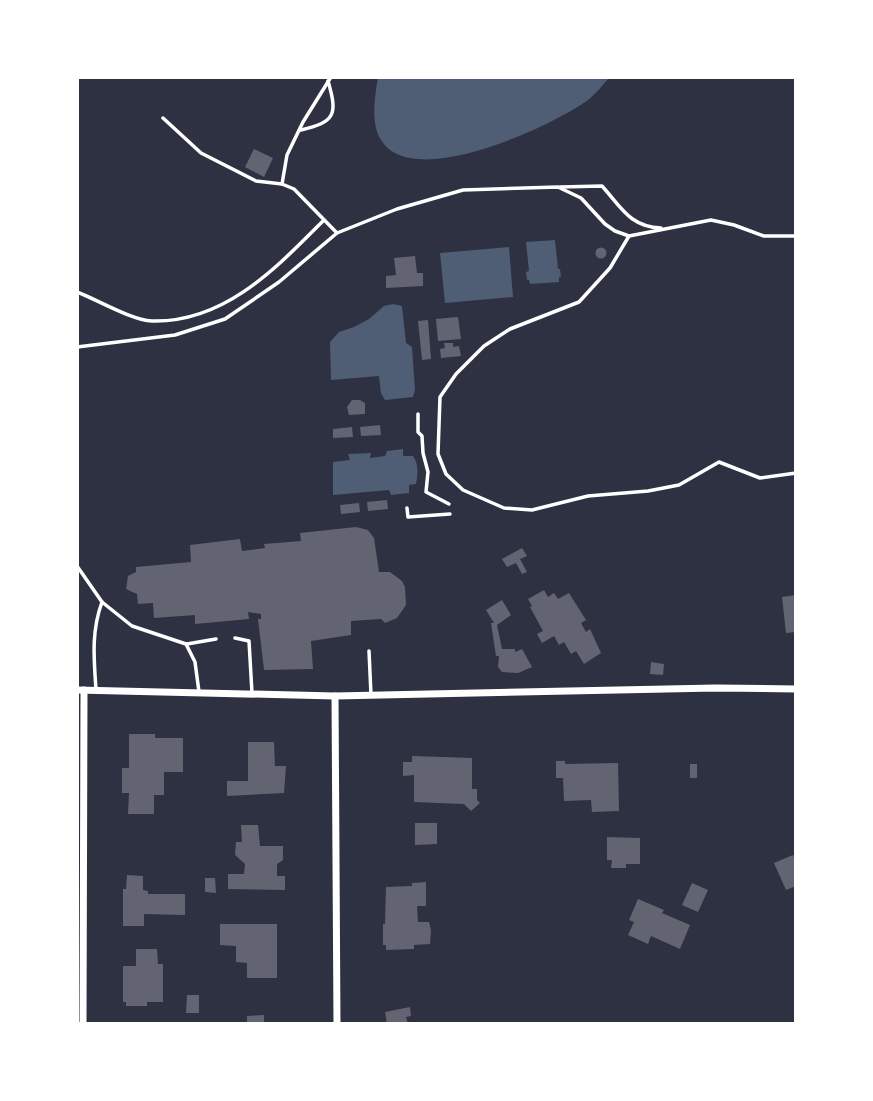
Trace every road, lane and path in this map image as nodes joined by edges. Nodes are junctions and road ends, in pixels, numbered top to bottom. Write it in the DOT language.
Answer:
graph roads {
  1 [pos="330,79"];
  2 [pos="163,118"];
  3 [pos="299,130"];
  4 [pos="282,184"];
  5 [pos="558,187"];
  6 [pos="324,220"];
  7 [pos="668,228"];
  8 [pos="337,233"];
  9 [pos="629,236"];
  10 [pos="796,236"];
  11 [pos="77,292"];
  12 [pos="77,347"];
  13 [pos="418,414"];
  14 [pos="796,473"];
  15 [pos="449,504"];
  16 [pos="407,508"];
  17 [pos="450,514"];
  18 [pos="77,566"];
  19 [pos="102,602"];
  20 [pos="235,638"];
  21 [pos="216,639"];
  22 [pos="186,645"];
  23 [pos="369,651"];
  24 [pos="796,689"];
  25 [pos="81,690"];
  26 [pos="96,690"];
  27 [pos="199,692"];
  28 [pos="252,693"];
  29 [pos="335,695"];
  30 [pos="371,695"];
  31 [pos="83,1024"];
  32 [pos="337,1024"];
  1 -- 3 [label="lane"];
  1 -- 3 [label="lane"];
  2 -- 4 [label="lane"];
  3 -- 4 [label="lane"];
  4 -- 6 [label="lane"];
  5 -- 7 [label="lane"];
  5 -- 8 [label="lane"];
  5 -- 9 [label="lane"];
  6 -- 8 [label="lane"];
  6 -- 11 [label="lane"];
  7 -- 9 [label="lane"];
  7 -- 10 [label="lane"];
  8 -- 12 [label="lane"];
  9 -- 14 [label="lane"];
  13 -- 15 [label="path"];
  16 -- 17 [label="path"];
  18 -- 19 [label="lane"];
  19 -- 22 [label="lane"];
  19 -- 26 [label="lane"];
  20 -- 28 [label="lane"];
  21 -- 22 [label="lane"];
  22 -- 27 [label="lane"];
  23 -- 30 [label="lane"];
  24 -- 30 [label="street"];
  25 -- 26 [label="street"];
  25 -- 31 [label="street"];
  26 -- 27 [label="street"];
  27 -- 28 [label="street"];
  28 -- 29 [label="street"];
  29 -- 30 [label="street"];
  29 -- 32 [label="street"];
}
